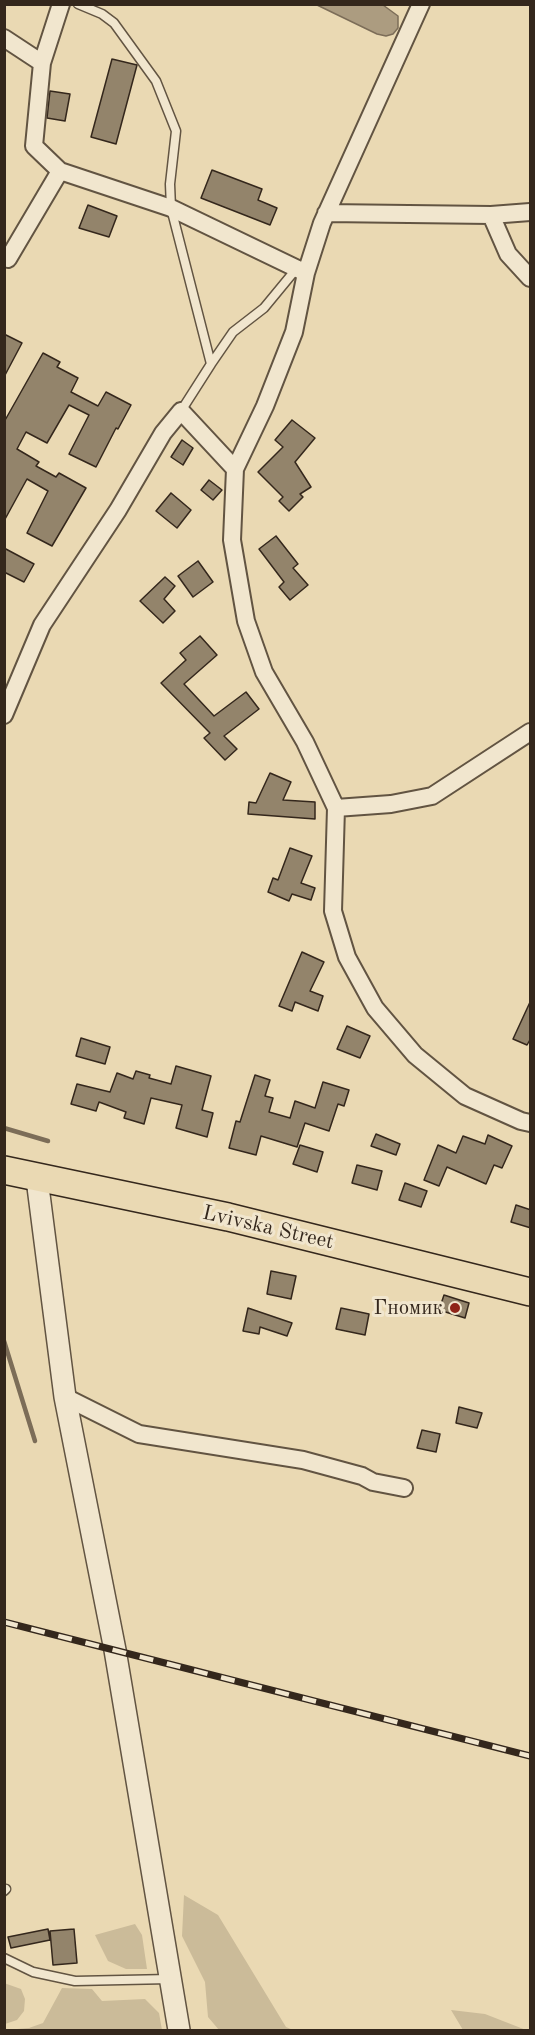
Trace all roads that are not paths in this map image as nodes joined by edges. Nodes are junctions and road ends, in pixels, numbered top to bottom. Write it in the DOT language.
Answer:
graph roads {
  1 [pos="61,4"];
  2 [pos="78,4"];
  3 [pos="421,4"];
  4 [pos="4,38"];
  5 [pos="42,63"];
  6 [pos="60,171"];
  7 [pos="171,208"];
  8 [pos="531,212"];
  9 [pos="326,213"];
  10 [pos="491,215"];
  11 [pos="6,260"];
  12 [pos="301,270"];
  13 [pos="531,278"];
  14 [pos="211,364"];
  15 [pos="181,411"];
  16 [pos="235,469"];
  17 [pos="4,715"];
  18 [pos="531,732"];
  19 [pos="336,808"];
  20 [pos="531,1123"];
  21 [pos="4,1170"];
  22 [pos="37,1179"];
  23 [pos="531,1292"];
  24 [pos="65,1397"];
  25 [pos="404,1488"];
  26 [pos="4,1958"];
  27 [pos="170,1979"];
  28 [pos="179,2031"];
  1 -- 5 [label="street"];
  2 -- 7 [label="lane"];
  3 -- 9 [label="street"];
  4 -- 5 [label="street"];
  5 -- 6 [label="street"];
  6 -- 7 [label="street"];
  6 -- 11 [label="street"];
  7 -- 12 [label="street"];
  7 -- 14 [label="lane"];
  8 -- 10 [label="street"];
  9 -- 10 [label="street"];
  9 -- 12 [label="street"];
  10 -- 13 [label="street"];
  12 -- 14 [label="lane"];
  12 -- 16 [label="street"];
  14 -- 15 [label="lane"];
  15 -- 16 [label="street"];
  15 -- 17 [label="street"];
  16 -- 19 [label="street"];
  18 -- 19 [label="street"];
  19 -- 20 [label="street"];
  21 -- 22 [label="main road, Lvivska Street"];
  22 -- 23 [label="main road, Lvivska Street"];
  22 -- 24 [label="street"];
  24 -- 25 [label="street"];
  24 -- 27 [label="street"];
  26 -- 27 [label="lane"];
  27 -- 28 [label="street"];
}
